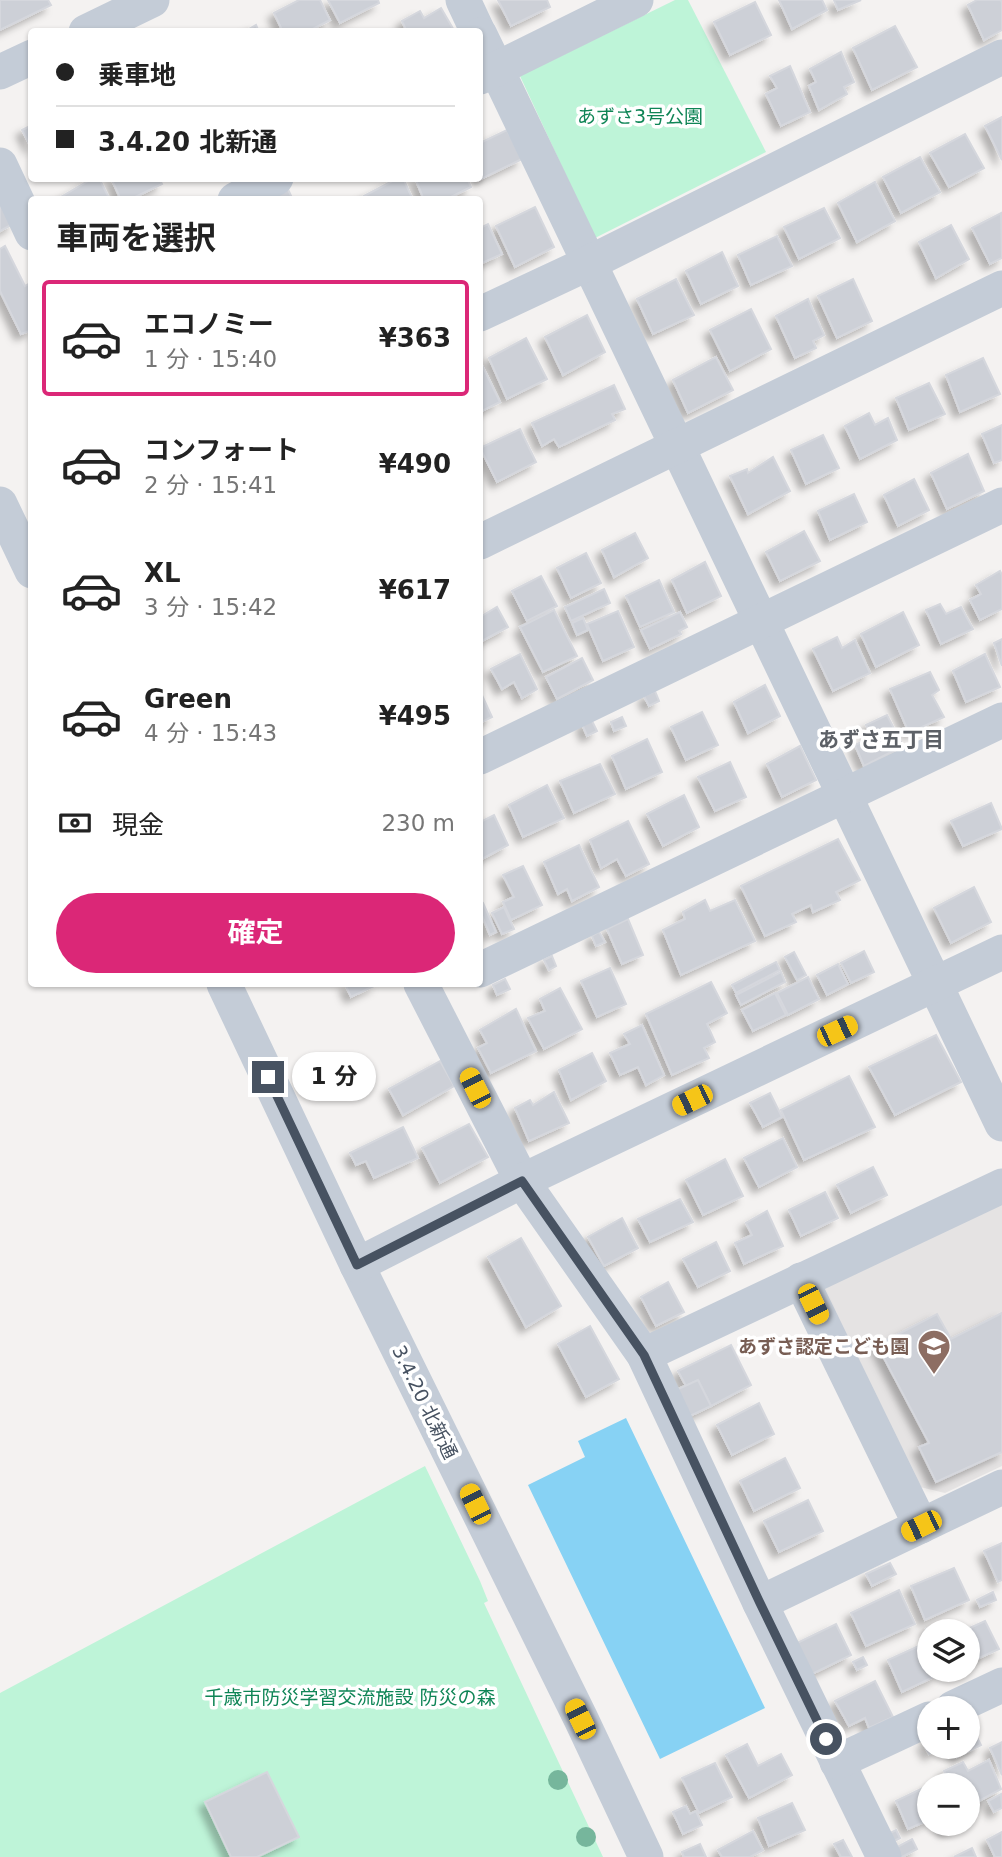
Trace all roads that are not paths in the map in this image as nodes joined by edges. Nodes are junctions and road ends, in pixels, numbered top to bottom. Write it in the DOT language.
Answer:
graph roads {
  1 [pos="152,0"];
  2 [pos="463,0"];
  3 [pos="636,0"];
  4 [pos="94,28"];
  5 [pos="477,28"];
  6 [pos="483,51"];
  7 [pos="1002,57"];
  8 [pos="28,59"];
  9 [pos="0,72"];
  10 [pos="488,73"];
  11 [pos="0,165"];
  12 [pos="269,182"];
  13 [pos="242,196"];
  14 [pos="28,224"];
  15 [pos="589,263"];
  16 [pos="1002,288"];
  17 [pos="483,313"];
  18 [pos="677,447"];
  19 [pos="1002,505"];
  20 [pos="15,521"];
  21 [pos="483,540"];
  22 [pos="28,559"];
  23 [pos="760,621"];
  24 [pos="1002,720"];
  25 [pos="483,756"];
  26 [pos="844,796"];
  27 [pos="1002,952"];
  28 [pos="483,970"];
  29 [pos="934,984"];
  30 [pos="225,987"];
  31 [pos="434,987"];
  32 [pos="1002,1124"];
  33 [pos="522,1181"];
  34 [pos="1002,1186"];
  35 [pos="357,1265"];
  36 [pos="801,1280"];
  37 [pos="644,1355"];
  38 [pos="1002,1487"];
  39 [pos="921,1526"];
  40 [pos="760,1603"];
  41 [pos="1002,1685"];
  42 [pos="979,1696"];
  43 [pos="917,1725"];
  44 [pos="837,1762"];
  45 [pos="646,1857"];
  46 [pos="884,1857"];
  1 -- 4 [label="street"];
  2 -- 5 [label="street"];
  3 -- 10 [label="street"];
  6 -- 10 [label="street"];
  7 -- 15 [label="street"];
  8 -- 9 [label="street"];
  10 -- 15 [label="street"];
  11 -- 14 [label="street"];
  12 -- 13 [label="street"];
  15 -- 17 [label="street"];
  15 -- 18 [label="street"];
  16 -- 18 [label="street"];
  18 -- 21 [label="street"];
  18 -- 23 [label="street"];
  19 -- 23 [label="street"];
  20 -- 22 [label="street"];
  23 -- 25 [label="street"];
  23 -- 26 [label="street"];
  24 -- 26 [label="street"];
  26 -- 28 [label="street"];
  26 -- 29 [label="street"];
  27 -- 29 [label="street"];
  29 -- 32 [label="street"];
  29 -- 33 [label="street"];
  30 -- 35 [label="street, 3.4.20 北新通"];
  31 -- 33 [label="street"];
  33 -- 35 [label="street"];
  33 -- 37 [label="street"];
  34 -- 36 [label="street"];
  35 -- 45 [label="street, 3.4.20 北新通"];
  36 -- 37 [label="street"];
  36 -- 39 [label="street"];
  37 -- 40 [label="street"];
  38 -- 39 [label="street"];
  39 -- 40 [label="street"];
  40 -- 44 [label="street"];
  41 -- 42 [label="street"];
  43 -- 44 [label="street"];
  44 -- 46 [label="street"];
}
